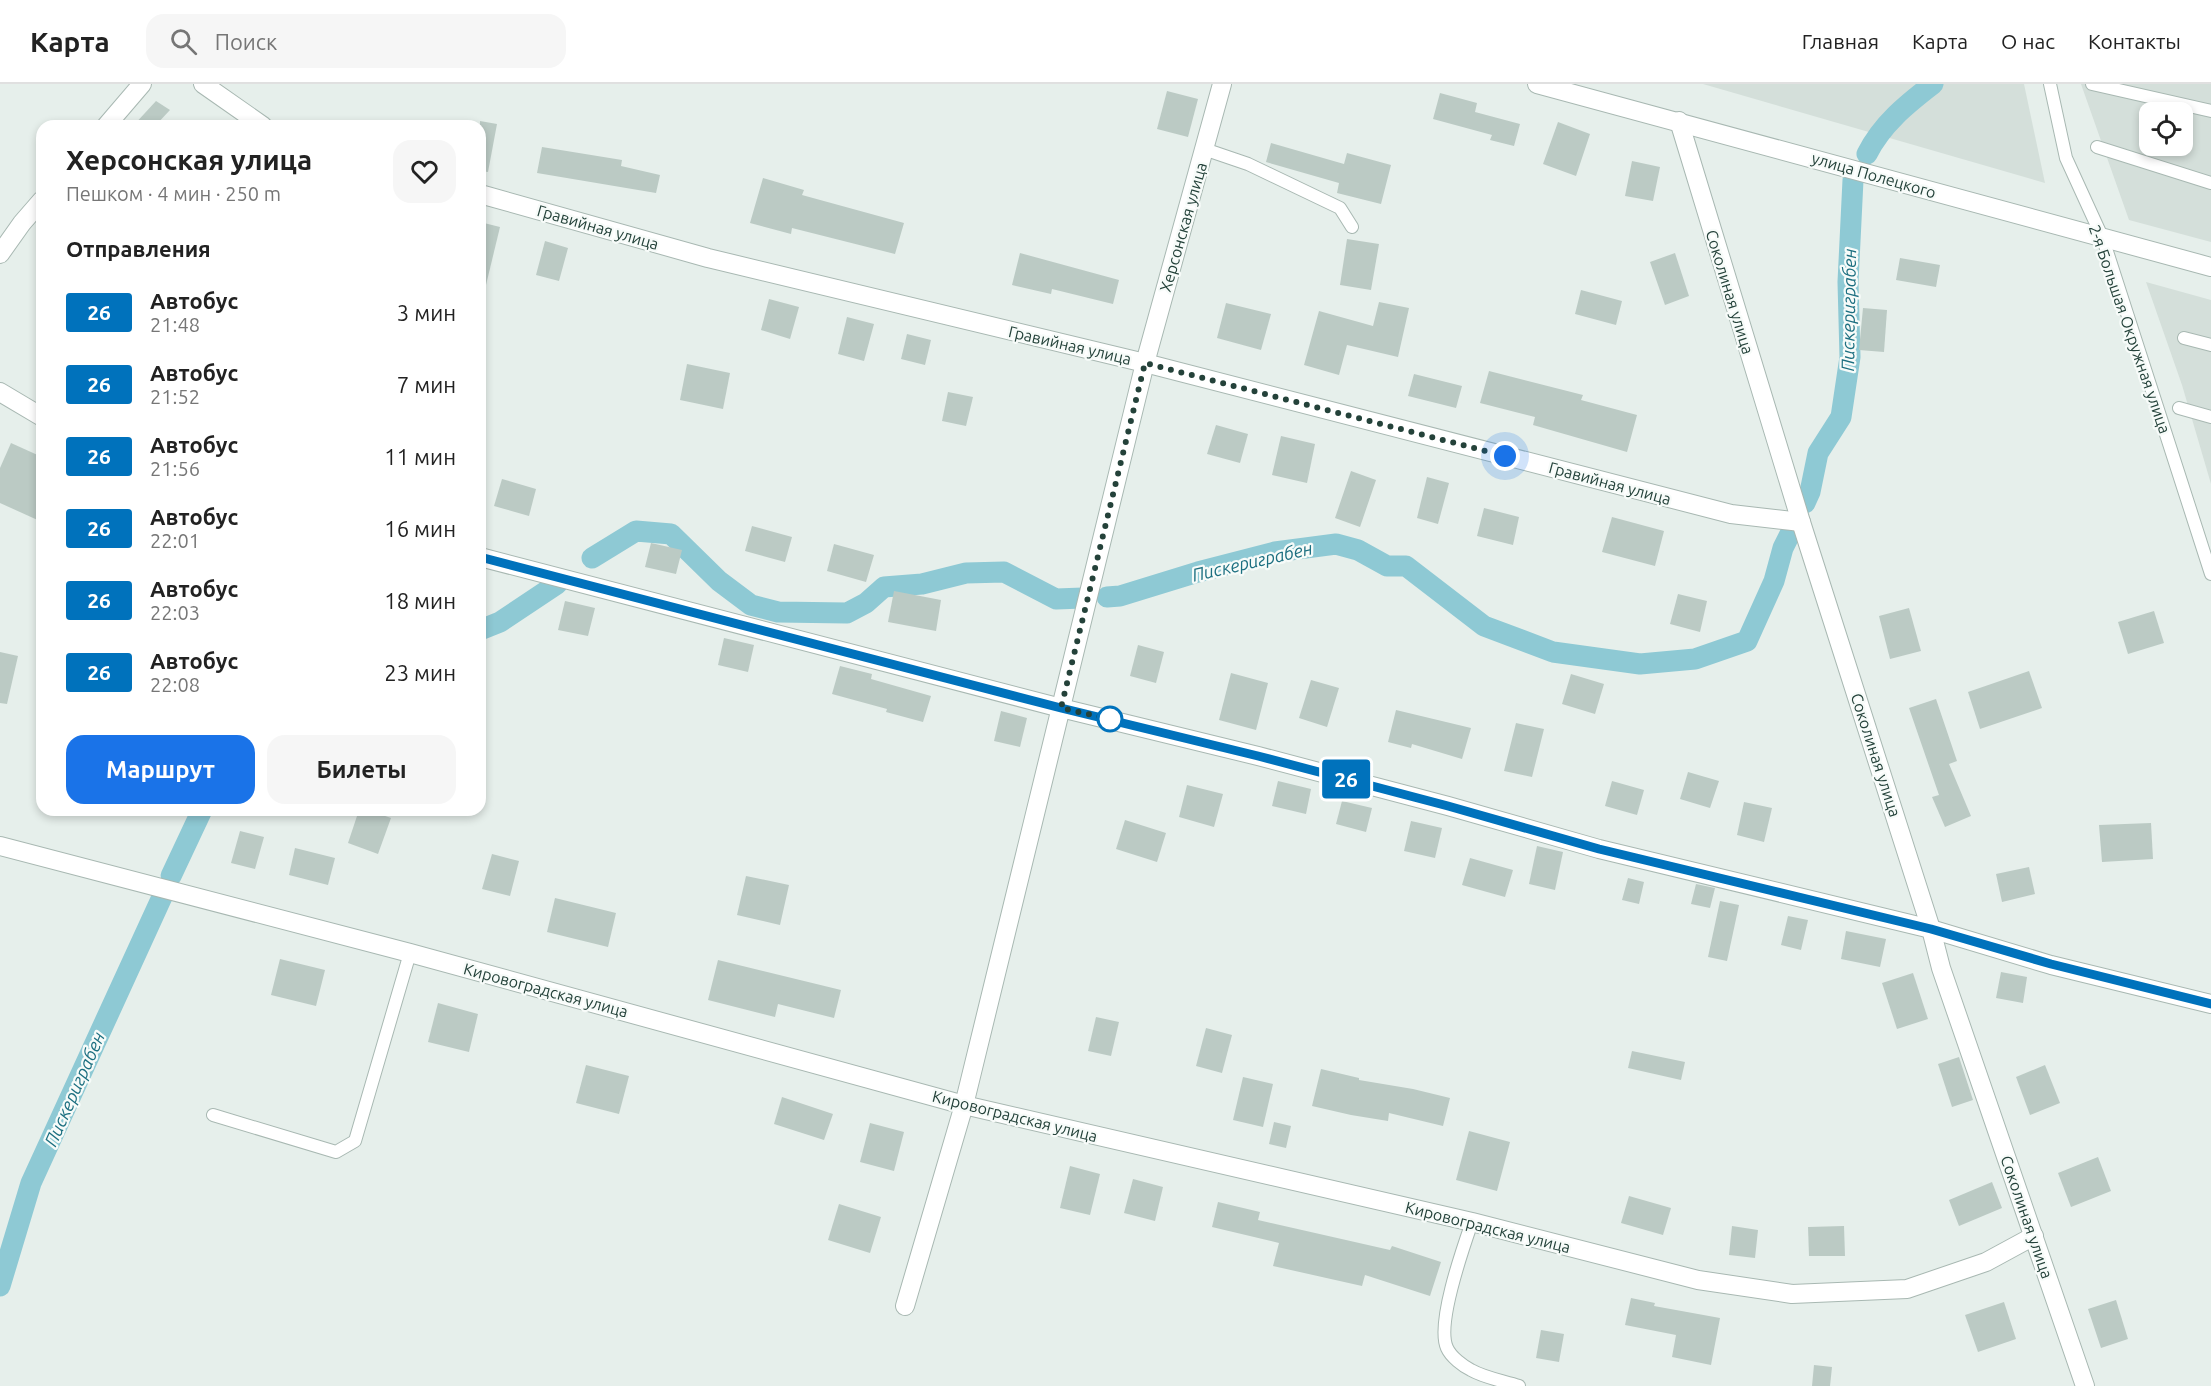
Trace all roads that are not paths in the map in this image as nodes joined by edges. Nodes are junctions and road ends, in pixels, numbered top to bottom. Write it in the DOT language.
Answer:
graph roads {
  1 [pos="142,84"];
  2 [pos="203,84"];
  3 [pos="1222,84"];
  4 [pos="1537,84"];
  5 [pos="2050,84"];
  6 [pos="2092,84"];
  7 [pos="2211,111"];
  8 [pos="111,120"];
  9 [pos="254,120"];
  10 [pos="1678,121"];
  11 [pos="2097,147"];
  12 [pos="1204,149"];
  13 [pos="2211,183"];
  14 [pos="486,196"];
  15 [pos="36,208"];
  16 [pos="1352,227"];
  17 [pos="2103,239"];
  18 [pos="0,254"];
  19 [pos="2211,267"];
  20 [pos="2184,338"];
  21 [pos="2211,345"];
  22 [pos="1145,363"];
  23 [pos="0,392"];
  24 [pos="2180,408"];
  25 [pos="36,413"];
  26 [pos="2211,417"];
  27 [pos="1801,522"];
  28 [pos="486,558"];
  29 [pos="2211,574"];
  30 [pos="1061,708"];
  31 [pos="0,846"];
  32 [pos="1931,929"];
  33 [pos="410,953"];
  34 [pos="2211,1004"];
  35 [pos="964,1105"];
  36 [pos="213,1115"];
  37 [pos="1472,1222"];
  38 [pos="2034,1236"];
  39 [pos="905,1306"];
  40 [pos="1520,1386"];
  41 [pos="2085,1386"];
  1 -- 8 [label="street"];
  2 -- 9 [label="street"];
  3 -- 12 [label="street, Херсонская улица"];
  4 -- 10 [label="street, улица Полецкого"];
  5 -- 17 [label="lane, 2-я Большая Окружная улица"];
  6 -- 7 [label="lane"];
  10 -- 17 [label="street, улица Полецкого"];
  10 -- 27 [label="street, Соколиная улица"];
  11 -- 13 [label="lane"];
  12 -- 16 [label="lane"];
  12 -- 22 [label="street, Херсонская улица"];
  14 -- 22 [label="street, Гравийная улица"];
  15 -- 18 [label="street"];
  17 -- 19 [label="street, улица Полецкого"];
  17 -- 29 [label="lane, 2-я Большая Окружная улица"];
  20 -- 21 [label="lane"];
  22 -- 27 [label="street, Гравийная улица"];
  22 -- 30 [label="street, Херсонская улица"];
  23 -- 25 [label="street"];
  24 -- 26 [label="lane"];
  27 -- 32 [label="street, Соколиная улица"];
  28 -- 30 [label="street"];
  30 -- 32 [label="street"];
  30 -- 35 [label="street, Херсонская улица"];
  31 -- 33 [label="street, Кировоградская улица"];
  32 -- 34 [label="street"];
  32 -- 38 [label="street, Соколиная улица"];
  33 -- 35 [label="street, Кировоградская улица"];
  33 -- 36 [label="lane"];
  35 -- 37 [label="street, Кировоградская улица"];
  35 -- 39 [label="street, Херсонская улица"];
  37 -- 38 [label="street, Кировоградская улица"];
  37 -- 40 [label="lane"];
  38 -- 41 [label="street, Соколиная улица"];
}
